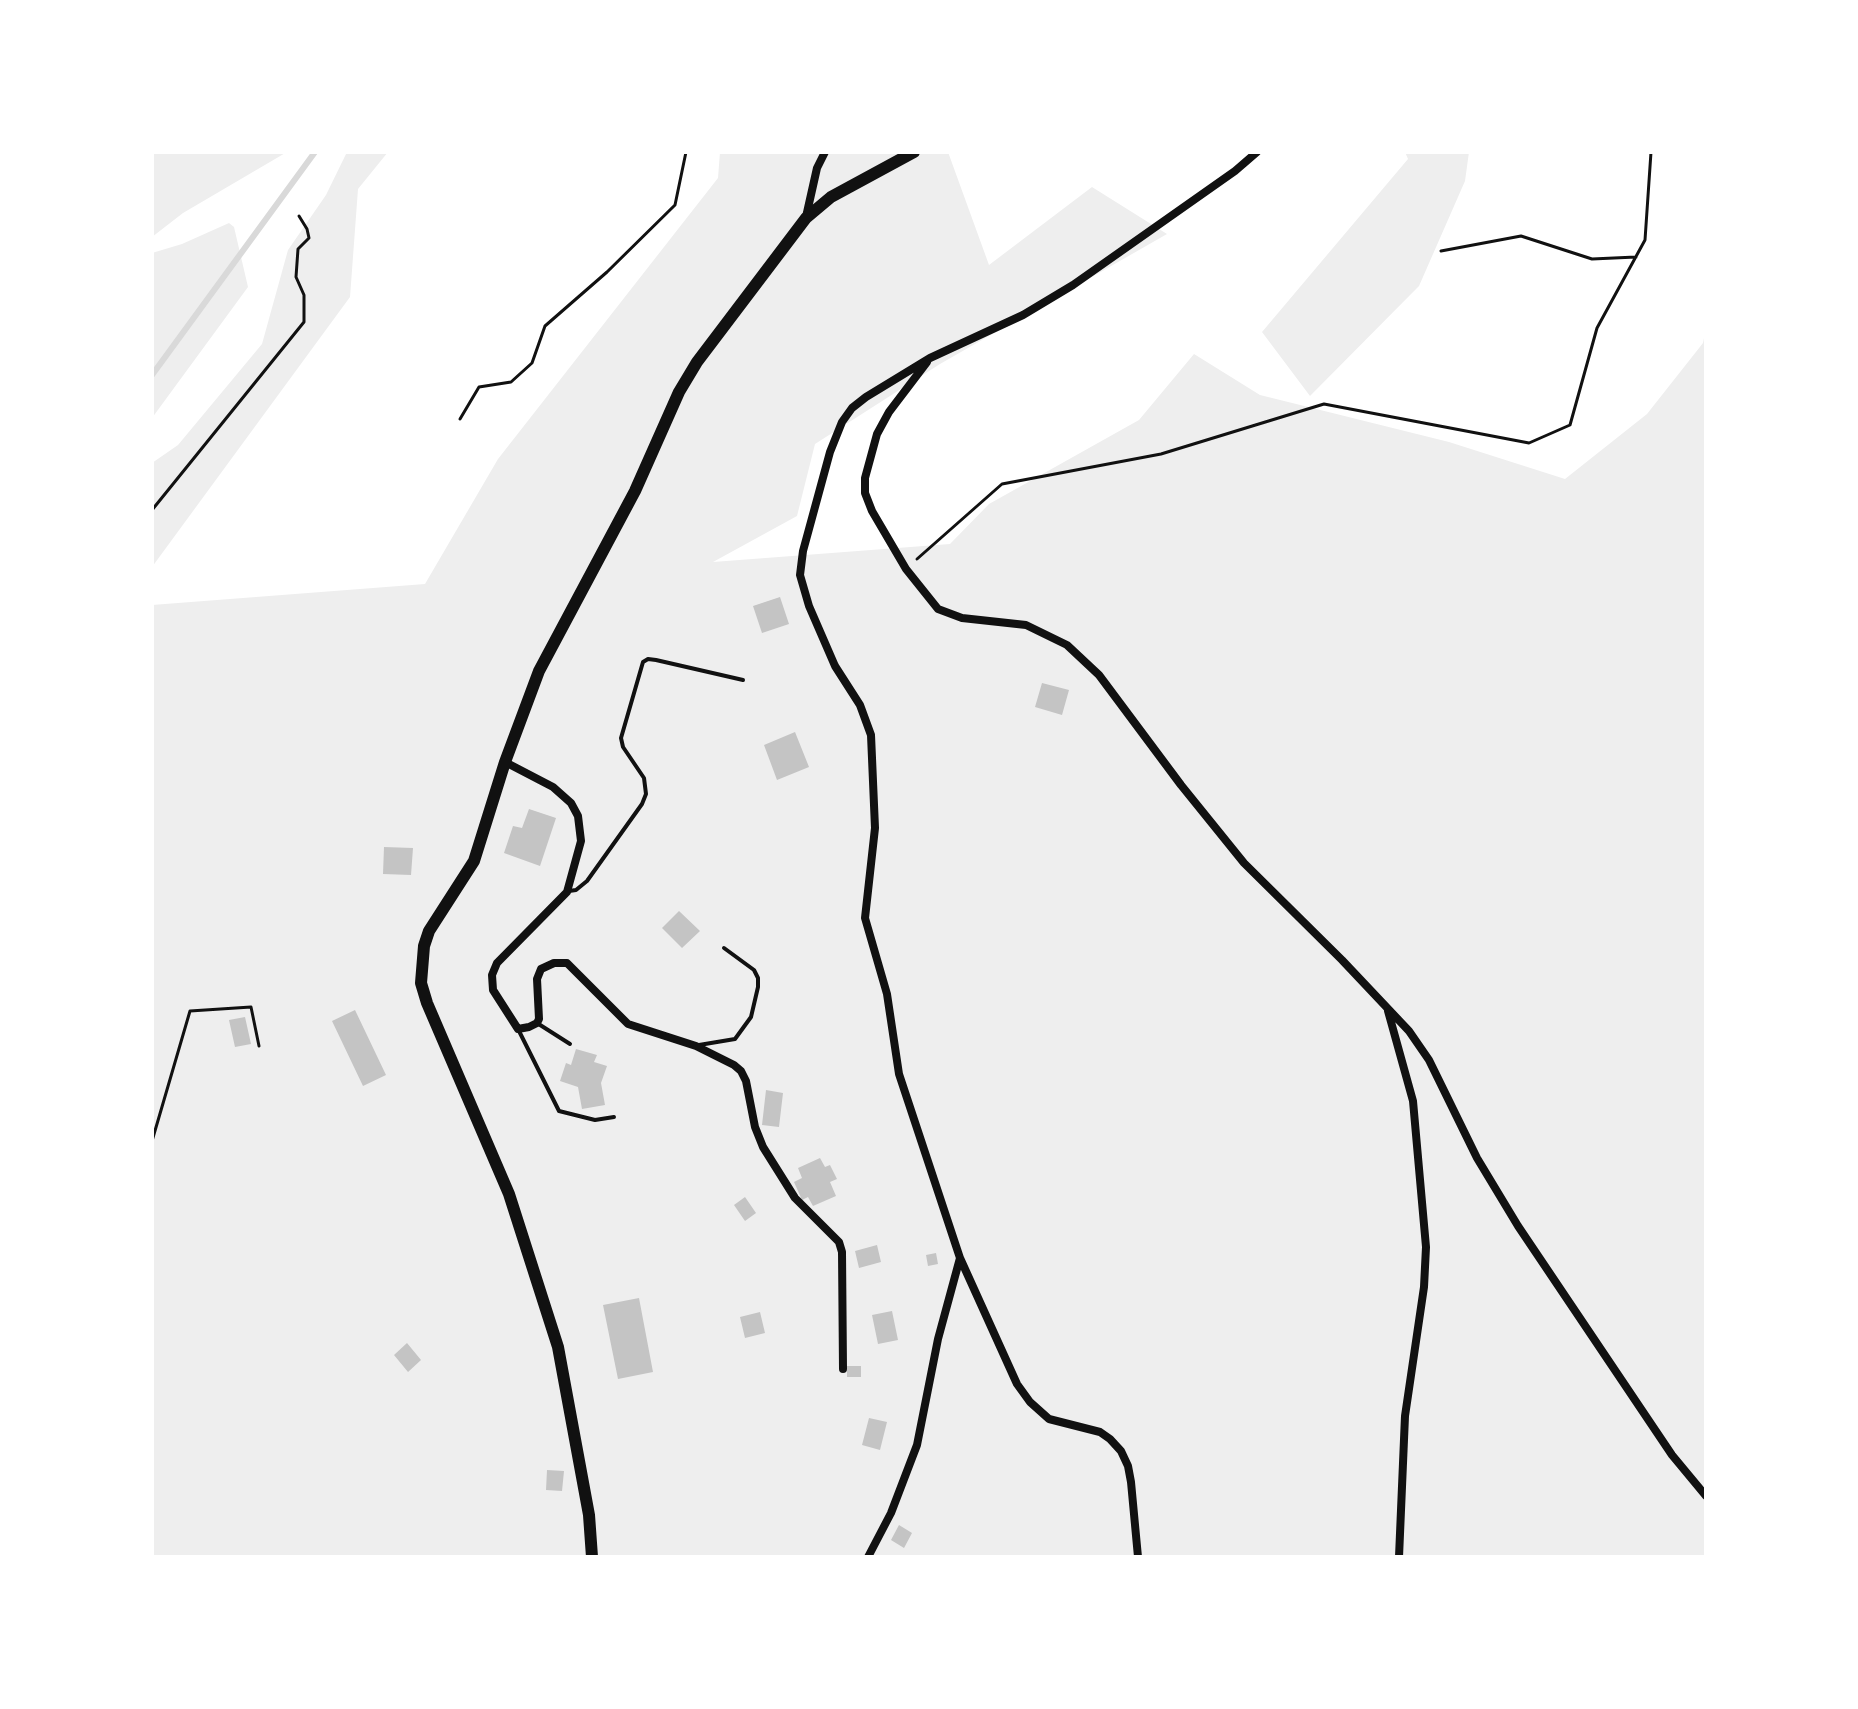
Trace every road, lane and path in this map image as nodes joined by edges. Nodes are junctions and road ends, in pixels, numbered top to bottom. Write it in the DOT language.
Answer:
graph roads {
  1 [pos="686,152"];
  2 [pos="825,152"];
  3 [pos="914,152"];
  4 [pos="1257,152"];
  5 [pos="1651,152"];
  6 [pos="299,216"];
  7 [pos="806,218"];
  8 [pos="1441,251"];
  9 [pos="1636,257"];
  10 [pos="930,358"];
  11 [pos="460,419"];
  12 [pos="152,510"];
  13 [pos="906,569"];
  14 [pos="743,680"];
  15 [pos="505,762"];
  16 [pos="567,892"];
  17 [pos="724,948"];
  18 [pos="1387,1009"];
  19 [pos="537,1023"];
  20 [pos="518,1029"];
  21 [pos="570,1044"];
  22 [pos="259,1046"];
  23 [pos="696,1046"];
  24 [pos="614,1117"];
  25 [pos="152,1141"];
  26 [pos="960,1258"];
  27 [pos="843,1369"];
  28 [pos="1706,1496"];
  29 [pos="592,1557"];
  30 [pos="868,1557"];
  31 [pos="1138,1557"];
  32 [pos="1399,1557"];
  1 -- 11 [label="path"];
  2 -- 7 [label="street"];
  3 -- 7 [label="main road"];
  4 -- 10 [label="street"];
  5 -- 9 [label="path"];
  6 -- 12 [label="path"];
  7 -- 15 [label="main road"];
  8 -- 9 [label="path"];
  9 -- 13 [label="path"];
  10 -- 13 [label="street"];
  10 -- 26 [label="street"];
  13 -- 18 [label="street"];
  14 -- 16 [label="lane"];
  15 -- 16 [label="street"];
  15 -- 29 [label="main road"];
  16 -- 20 [label="street"];
  17 -- 23 [label="lane"];
  18 -- 28 [label="street"];
  18 -- 32 [label="street"];
  19 -- 20 [label="street"];
  19 -- 21 [label="lane"];
  19 -- 23 [label="street"];
  20 -- 24 [label="lane"];
  22 -- 25 [label="path"];
  23 -- 27 [label="street"];
  26 -- 30 [label="street"];
  26 -- 31 [label="street"];
}
